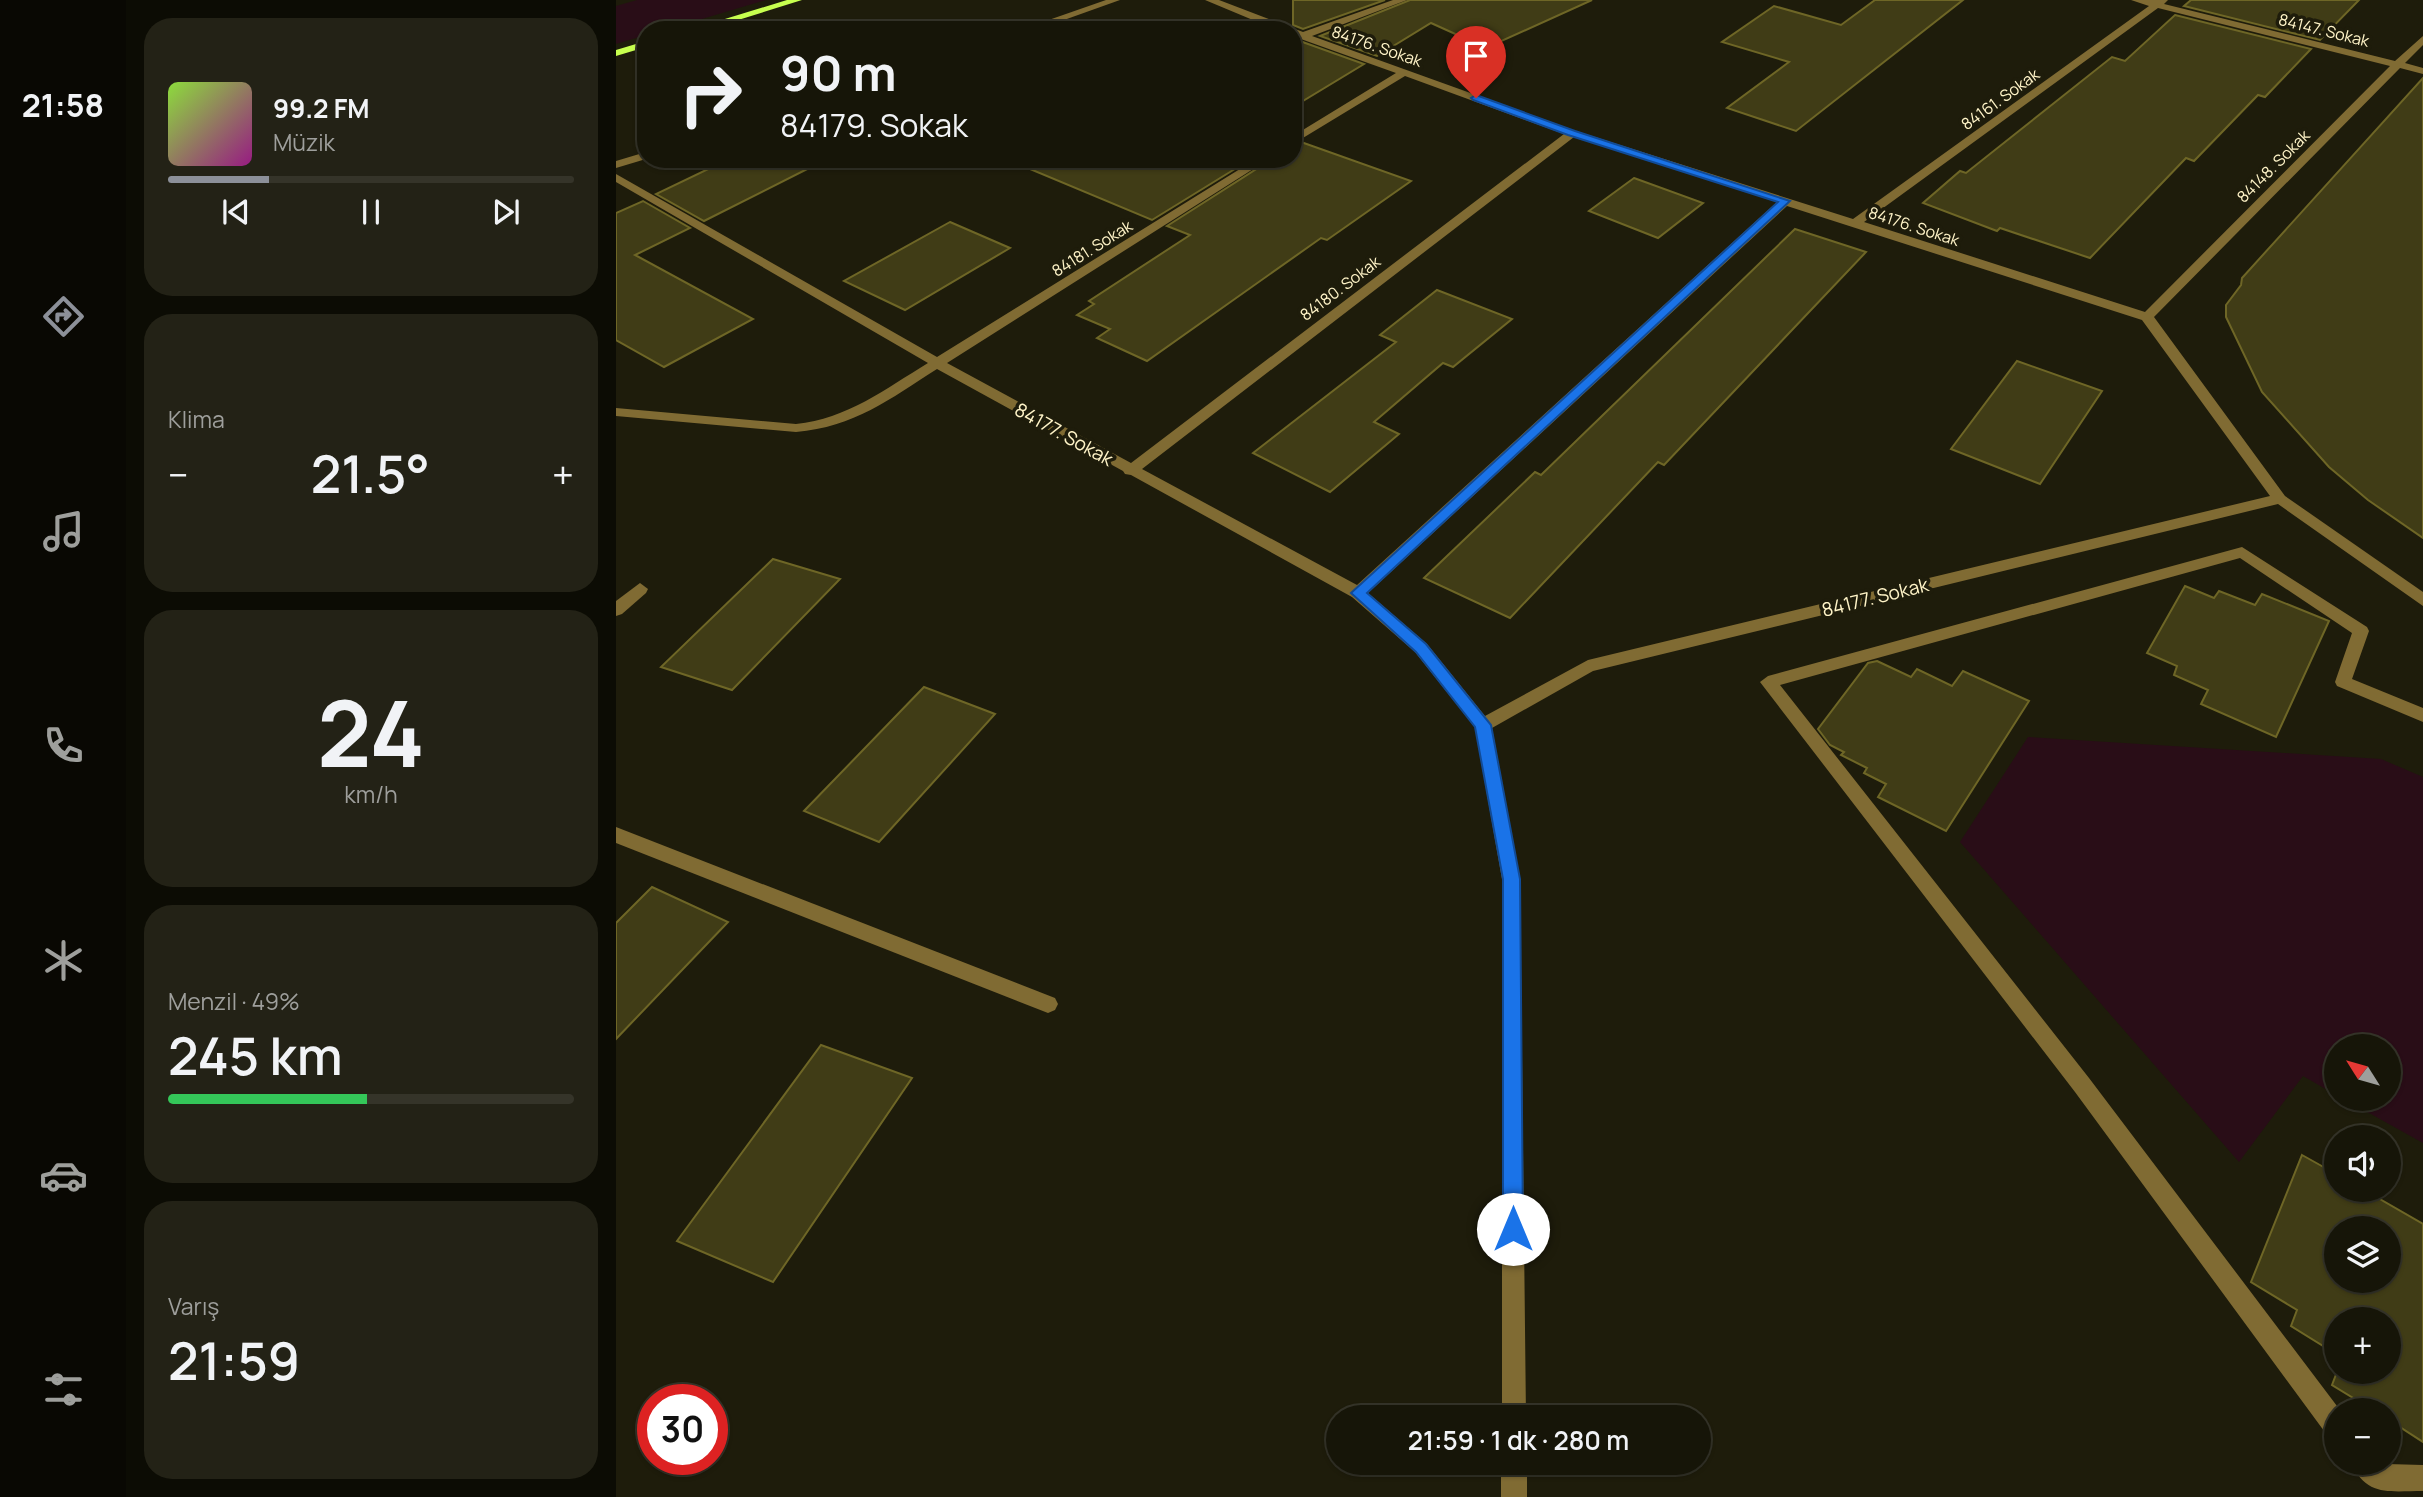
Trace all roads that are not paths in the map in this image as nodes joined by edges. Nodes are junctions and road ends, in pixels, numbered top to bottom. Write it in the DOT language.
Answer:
graph roads {
  1 [pos="797,0"];
  2 [pos="1115,0"];
  3 [pos="1210,0"];
  4 [pos="1402,0"];
  5 [pos="2136,0"];
  6 [pos="2160,3"];
  7 [pos="725,21"];
  8 [pos="1052,21"];
  9 [pos="1263,21"];
  10 [pos="1302,33"];
  11 [pos="1302,35"];
  12 [pos="2423,39"];
  13 [pos="637,46"];
  14 [pos="616,52"];
  15 [pos="2396,65"];
  16 [pos="2423,71"];
  17 [pos="1405,72"];
  18 [pos="1572,133"];
  19 [pos="1302,135"];
  20 [pos="637,158"];
  21 [pos="616,165"];
  22 [pos="1250,168"];
  23 [pos="616,177"];
  24 [pos="1785,201"];
  25 [pos="1855,223"];
  26 [pos="2147,317"];
  27 [pos="937,363"];
  28 [pos="616,412"];
  29 [pos="1130,471"];
  30 [pos="2280,499"];
  31 [pos="640,589"];
  32 [pos="1358,593"];
  33 [pos="2423,600"];
  34 [pos="616,610"];
  35 [pos="2423,715"];
  36 [pos="1483,725"];
  37 [pos="616,835"];
  38 [pos="1048,1004"];
  39 [pos="1514,1405"];
  40 [pos="2324,1410"];
  41 [pos="1514,1475"];
  42 [pos="2373,1475"];
  43 [pos="2423,1478"];
  44 [pos="1514,1497"];
  1 -- 7 [label="main road"];
  2 -- 8 [label="street"];
  3 -- 9 [label="street"];
  4 -- 10 [label="street"];
  5 -- 6 [label="street, 84147. Sokak"];
  6 -- 15 [label="street, 84147. Sokak"];
  6 -- 25 [label="street, 84161. Sokak"];
  11 -- 17 [label="street, 84176. Sokak"];
  12 -- 15 [label="street, 84148. Sokak"];
  13 -- 14 [label="main road"];
  15 -- 16 [label="street, 84147. Sokak"];
  15 -- 26 [label="street, 84148. Sokak"];
  17 -- 18 [label="street, 84176. Sokak"];
  17 -- 19 [label="street"];
  18 -- 24 [label="street, 84176. Sokak"];
  18 -- 29 [label="street, 84180. Sokak"];
  20 -- 21 [label="street"];
  22 -- 27 [label="street, 84181. Sokak"];
  23 -- 27 [label="street, 84177. Sokak"];
  24 -- 25 [label="street, 84176. Sokak"];
  24 -- 32 [label="street"];
  25 -- 26 [label="street, 84176. Sokak"];
  26 -- 30 [label="street"];
  27 -- 28 [label="street, 84181. Sokak"];
  27 -- 29 [label="street, 84177. Sokak"];
  29 -- 32 [label="street, 84177. Sokak"];
  30 -- 33 [label="street"];
  30 -- 36 [label="street, 84177. Sokak"];
  31 -- 34 [label="street"];
  32 -- 36 [label="street, 84177. Sokak"];
  35 -- 40 [label="street"];
  36 -- 39 [label="street, 84177. Sokak"];
  37 -- 38 [label="street"];
  41 -- 44 [label="street"];
  42 -- 43 [label="street"];
}
